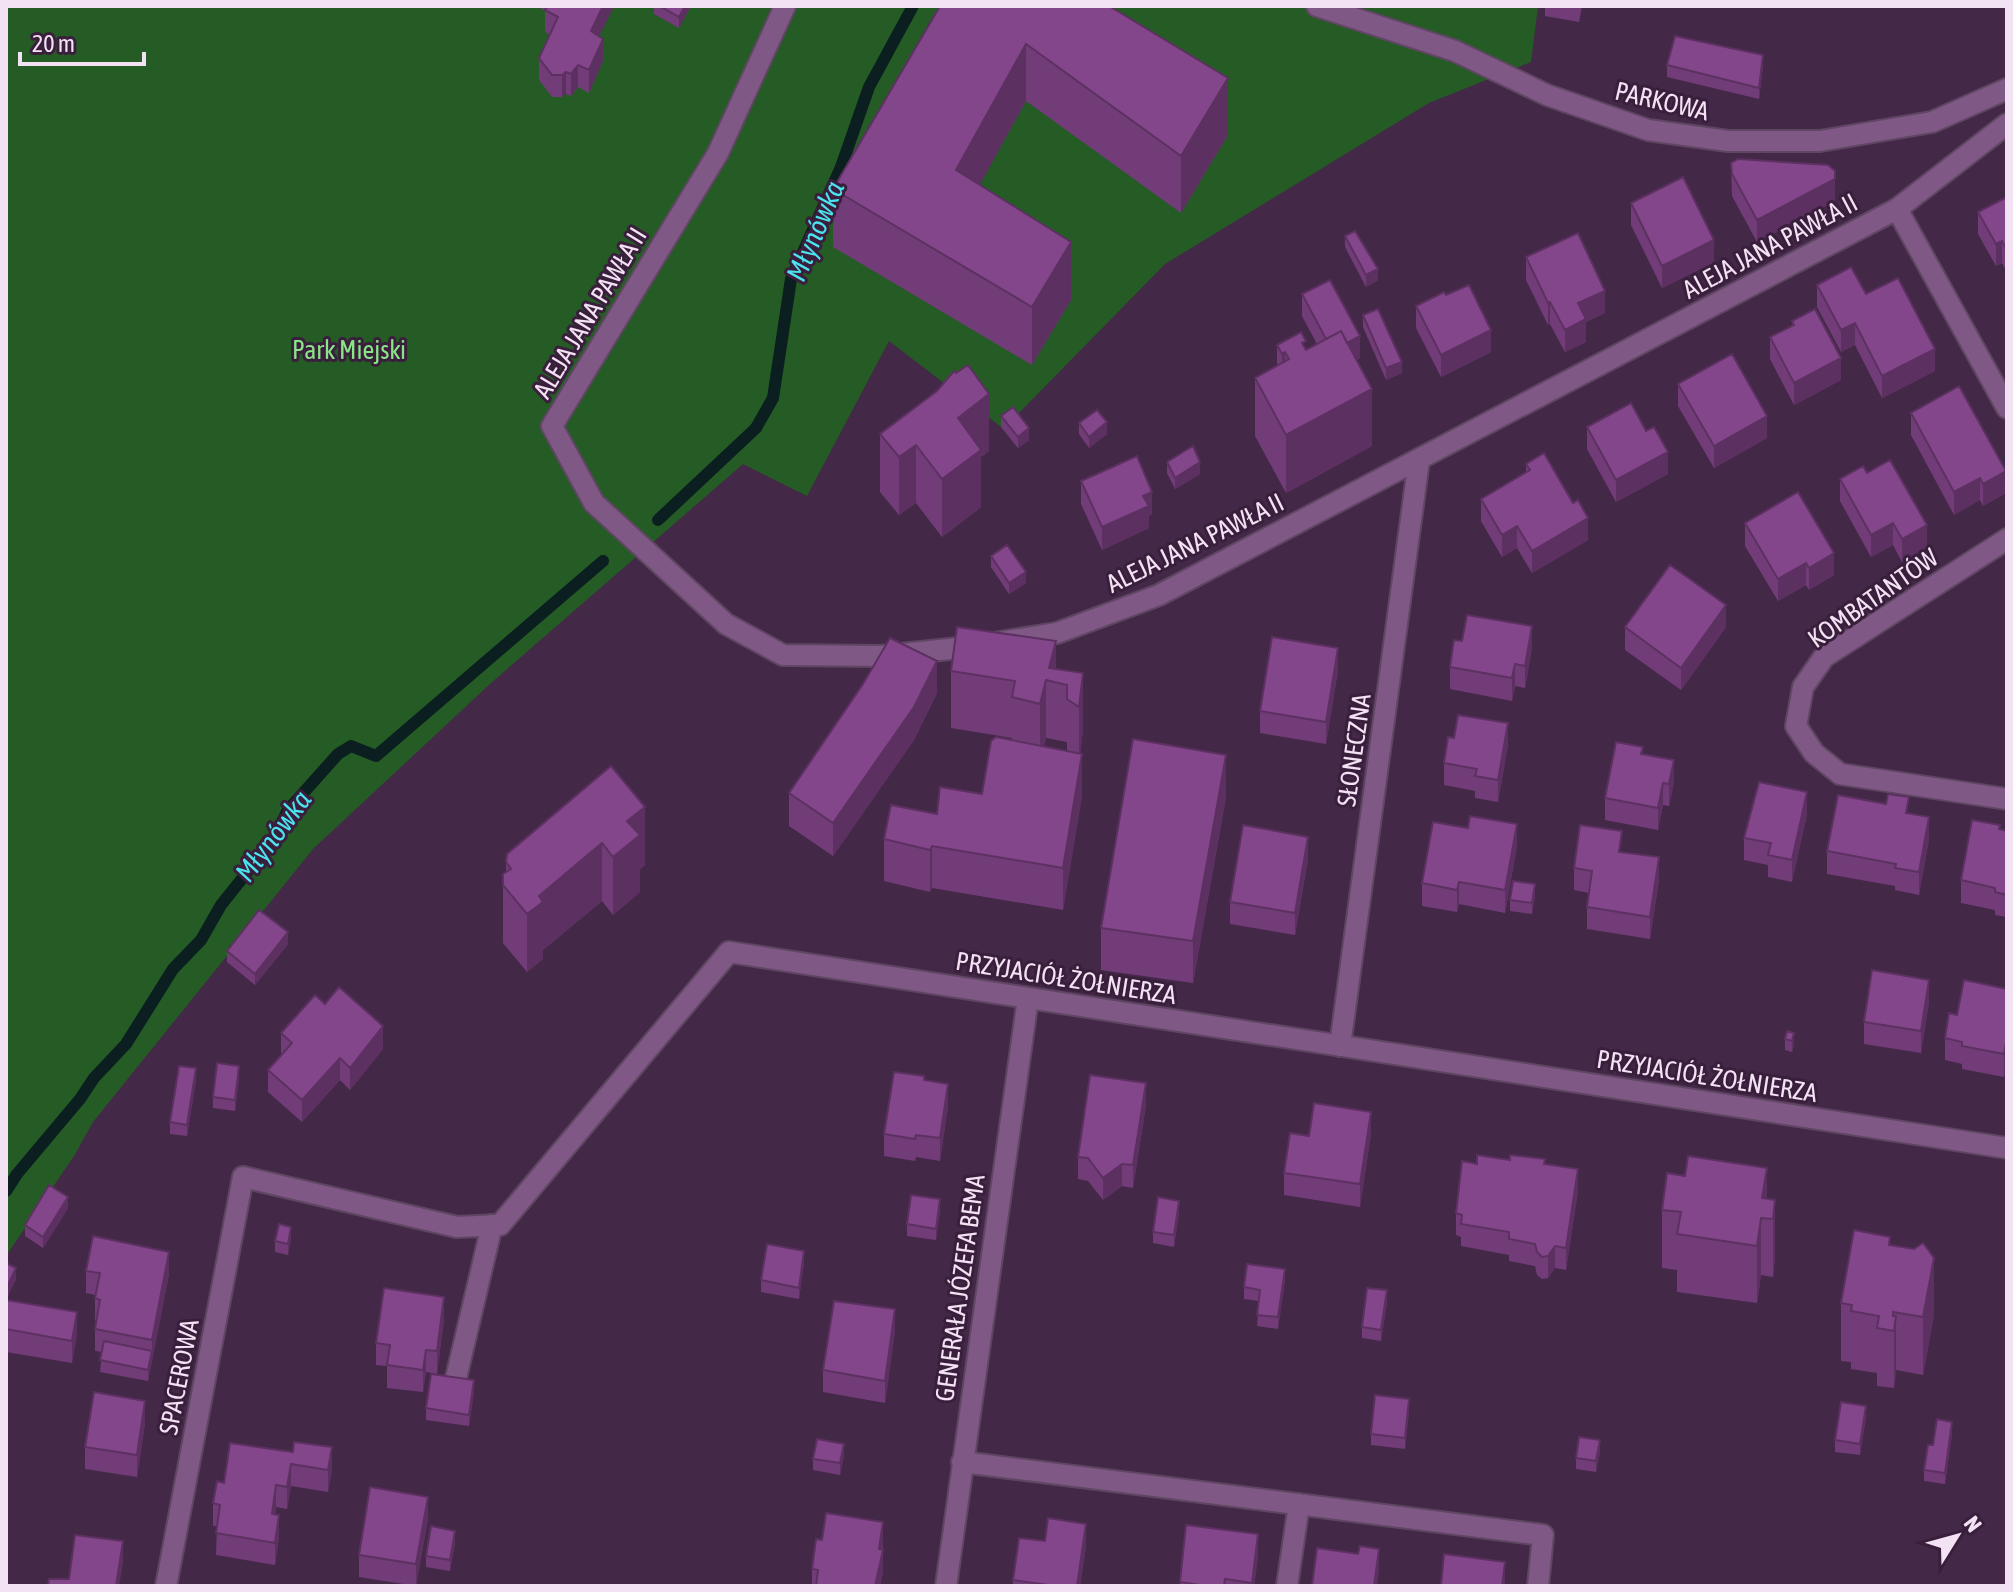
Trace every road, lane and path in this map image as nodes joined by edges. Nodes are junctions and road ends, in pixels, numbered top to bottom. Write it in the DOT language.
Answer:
graph roads {
  1 [pos="785,6"];
  2 [pos="1317,6"];
  3 [pos="2007,89"];
  4 [pos="2007,124"];
  5 [pos="1897,209"];
  6 [pos="2007,408"];
  7 [pos="1419,460"];
  8 [pos="2007,539"];
  9 [pos="2007,799"];
  10 [pos="1028,998"];
  11 [pos="1340,1046"];
  12 [pos="2007,1148"];
  13 [pos="492,1225"];
  14 [pos="456,1378"];
  15 [pos="962,1462"];
  16 [pos="1299,1504"];
  17 [pos="166,1586"];
  18 [pos="946,1586"];
  19 [pos="1287,1586"];
  20 [pos="1538,1586"];
  1 -- 7 [label="street, ALEJA JANA PAWŁA II"];
  2 -- 3 [label="street, PARKOWA"];
  4 -- 5 [label="street, ALEJA JANA PAWŁA II"];
  5 -- 6 [label="street"];
  5 -- 7 [label="street, ALEJA JANA PAWŁA II"];
  7 -- 11 [label="street, SŁONECZNA"];
  8 -- 9 [label="street, KOMBATANTÓW"];
  10 -- 11 [label="street, PRZYJACIÓŁ ŻOŁNIERZA"];
  10 -- 13 [label="street, PRZYJACIÓŁ ŻOŁNIERZA"];
  10 -- 15 [label="street, GENERAŁA JÓZEFA BEMA"];
  11 -- 12 [label="street, PRZYJACIÓŁ ŻOŁNIERZA"];
  13 -- 14 [label="street"];
  13 -- 17 [label="street, SPACEROWA"];
  15 -- 16 [label="street"];
  15 -- 18 [label="street, GENERAŁA JÓZEFA BEMA"];
  16 -- 19 [label="street"];
  16 -- 20 [label="street"];
}
